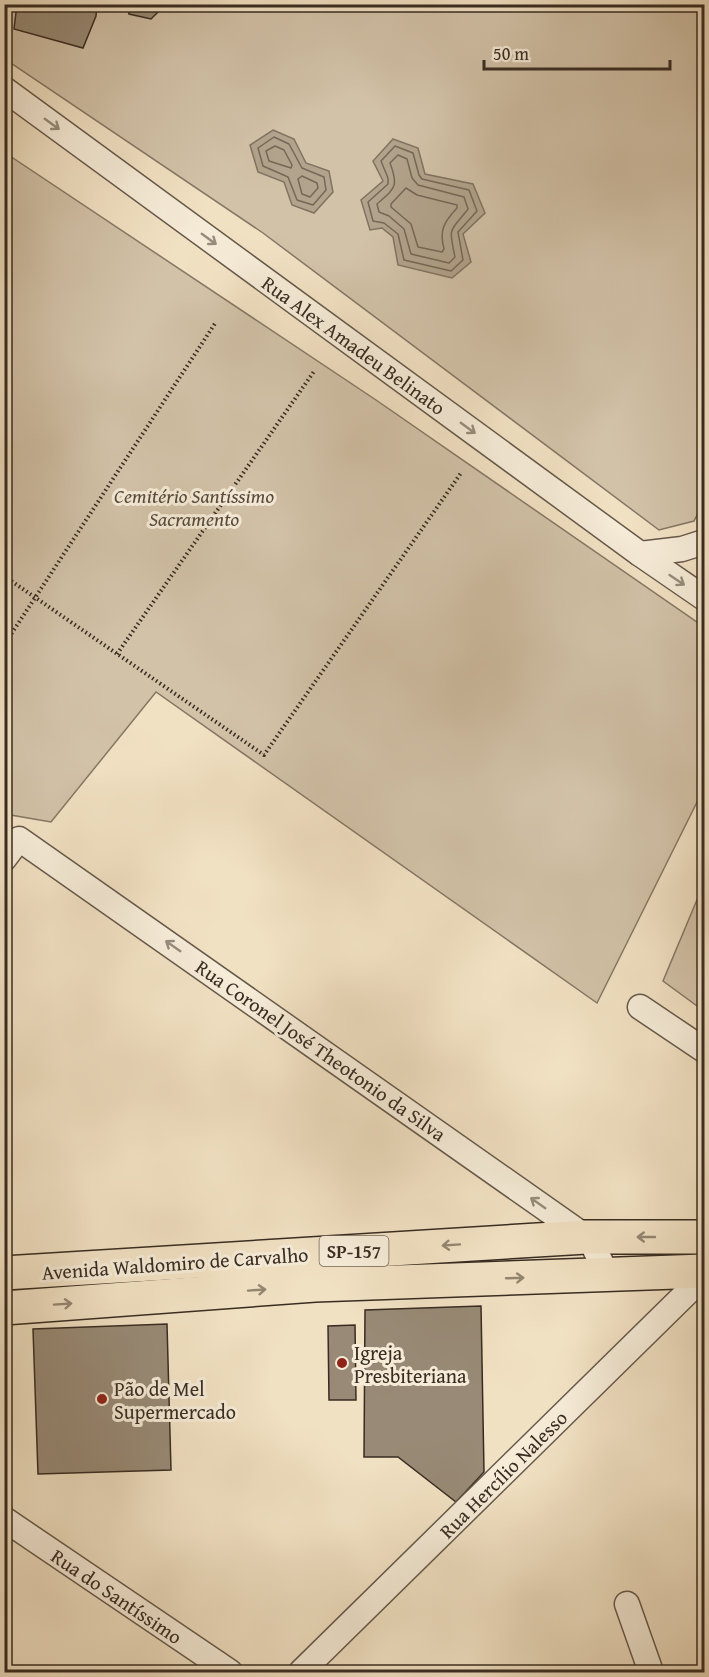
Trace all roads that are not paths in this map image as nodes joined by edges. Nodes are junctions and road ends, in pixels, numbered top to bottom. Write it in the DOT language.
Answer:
graph roads {
  1 [pos="4,89"];
  2 [pos="705,542"];
  3 [pos="640,554"];
  4 [pos="705,598"];
  5 [pos="4,859"];
  6 [pos="640,1007"];
  7 [pos="705,1050"];
  8 [pos="586,1237"];
  9 [pos="705,1237"];
  10 [pos="4,1273"];
  11 [pos="705,1273"];
  12 [pos="607,1275"];
  13 [pos="4,1308"];
  14 [pos="4,1519"];
  15 [pos="627,1604"];
  16 [pos="230,1672"];
  17 [pos="301,1672"];
  18 [pos="651,1672"];
  1 -- 3 [label="street, Rua Alex Amadeu Belinato, one-way"];
  2 -- 3 [label="street"];
  3 -- 4 [label="street, Rua Alex Amadeu Belinato, one-way"];
  8 -- 5 [label="street, Rua Coronel José Theotonio da Silva, one-way"];
  6 -- 7 [label="street"];
  9 -- 8 [label="main road, Avenida Waldomiro de Carvalho / SP-157, one-way"];
  8 -- 10 [label="main road, Avenida Waldomiro de Carvalho / SP-157, one-way"];
  8 -- 12 [label="street, Rua Coronel José Theotonio da Silva"];
  11 -- 12 [label="main road, Avenida Waldomiro de Carvalho / SP-157"];
  11 -- 17 [label="street, Rua Hercílio Nalesso"];
  13 -- 12 [label="main road, Avenida Waldomiro de Carvalho / SP-157, one-way"];
  14 -- 16 [label="street, Rua do Santíssimo"];
  15 -- 18 [label="street"];
}
